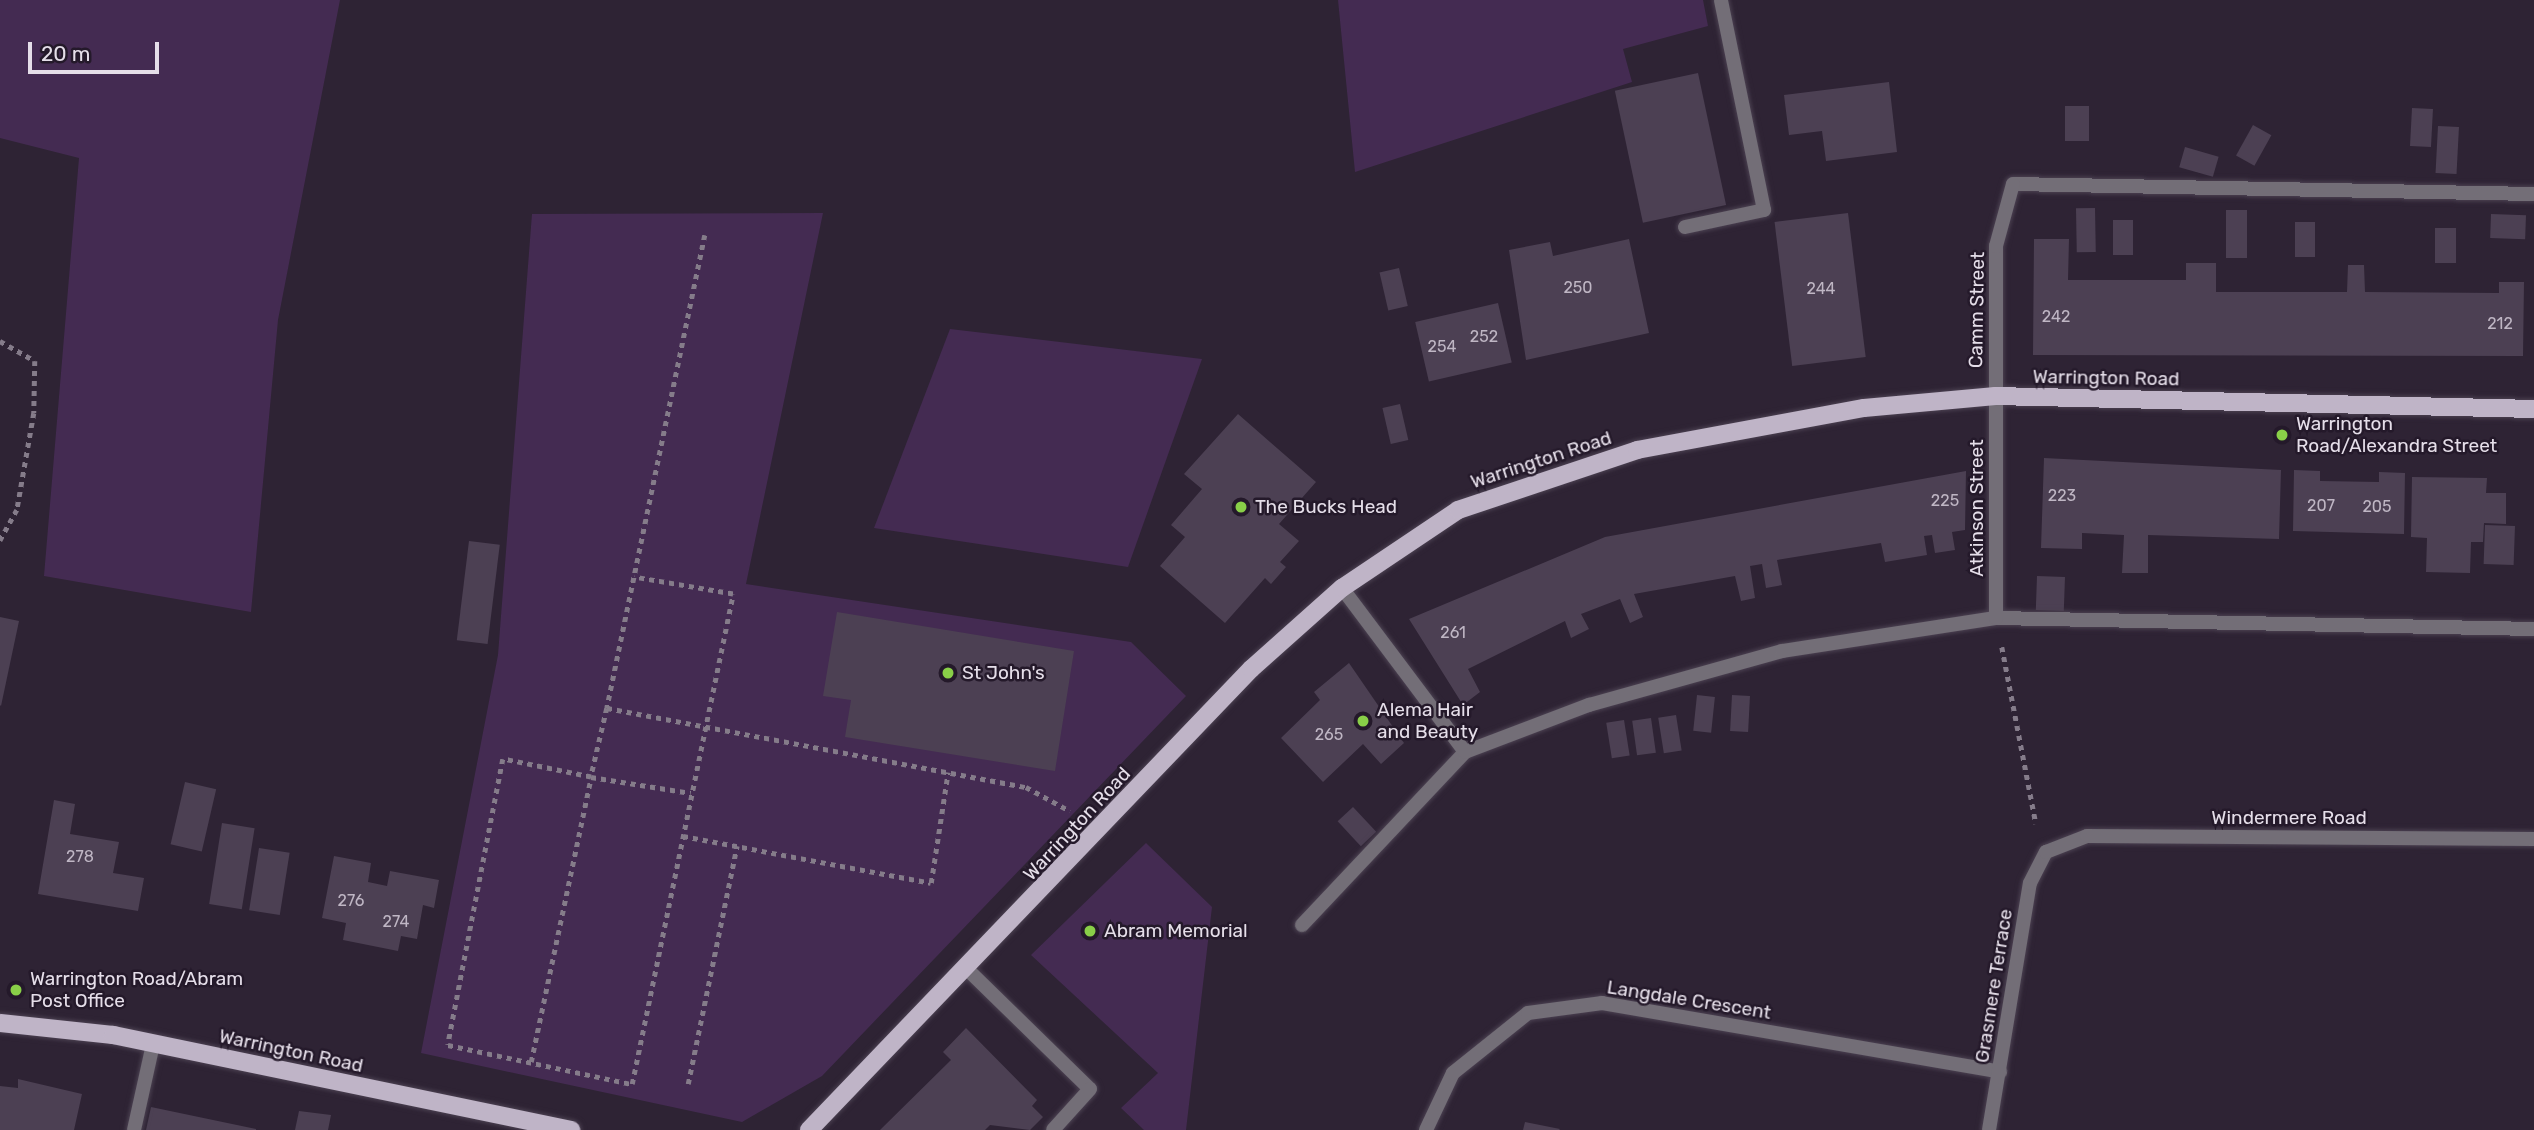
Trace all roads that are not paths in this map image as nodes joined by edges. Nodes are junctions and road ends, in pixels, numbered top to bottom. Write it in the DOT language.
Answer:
graph roads {
  1 [pos="1721,0"];
  2 [pos="2534,194"];
  3 [pos="1685,227"];
  4 [pos="1996,396"];
  5 [pos="2534,409"];
  6 [pos="1342,588"];
  7 [pos="1996,618"];
  8 [pos="2534,629"];
  9 [pos="1465,752"];
  10 [pos="2534,839"];
  11 [pos="2046,852"];
  12 [pos="1302,925"];
  13 [pos="968,970"];
  14 [pos="0,1023"];
  15 [pos="153,1044"];
  16 [pos="2000,1072"];
  17 [pos="134,1130"];
  18 [pos="571,1130"];
  19 [pos="808,1130"];
  20 [pos="1053,1130"];
  21 [pos="1426,1130"];
  22 [pos="1989,1130"];
  1 -- 3 [label="street"];
  2 -- 4 [label="street, Camm Street"];
  4 -- 5 [label="main road, Warrington Road"];
  4 -- 6 [label="main road, Warrington Road"];
  4 -- 7 [label="street, Atkinson Street"];
  6 -- 9 [label="street"];
  6 -- 13 [label="main road, Warrington Road"];
  7 -- 8 [label="street"];
  7 -- 9 [label="street"];
  9 -- 12 [label="street"];
  10 -- 11 [label="street, Windermere Road"];
  11 -- 16 [label="street, Grasmere Terrace"];
  13 -- 19 [label="main road, Warrington Road"];
  13 -- 20 [label="street"];
  14 -- 15 [label="main road, Warrington Road"];
  15 -- 17 [label="street"];
  15 -- 18 [label="main road, Warrington Road"];
  16 -- 21 [label="street, Langdale Crescent"];
  16 -- 22 [label="street, Grasmere Terrace"];
}
